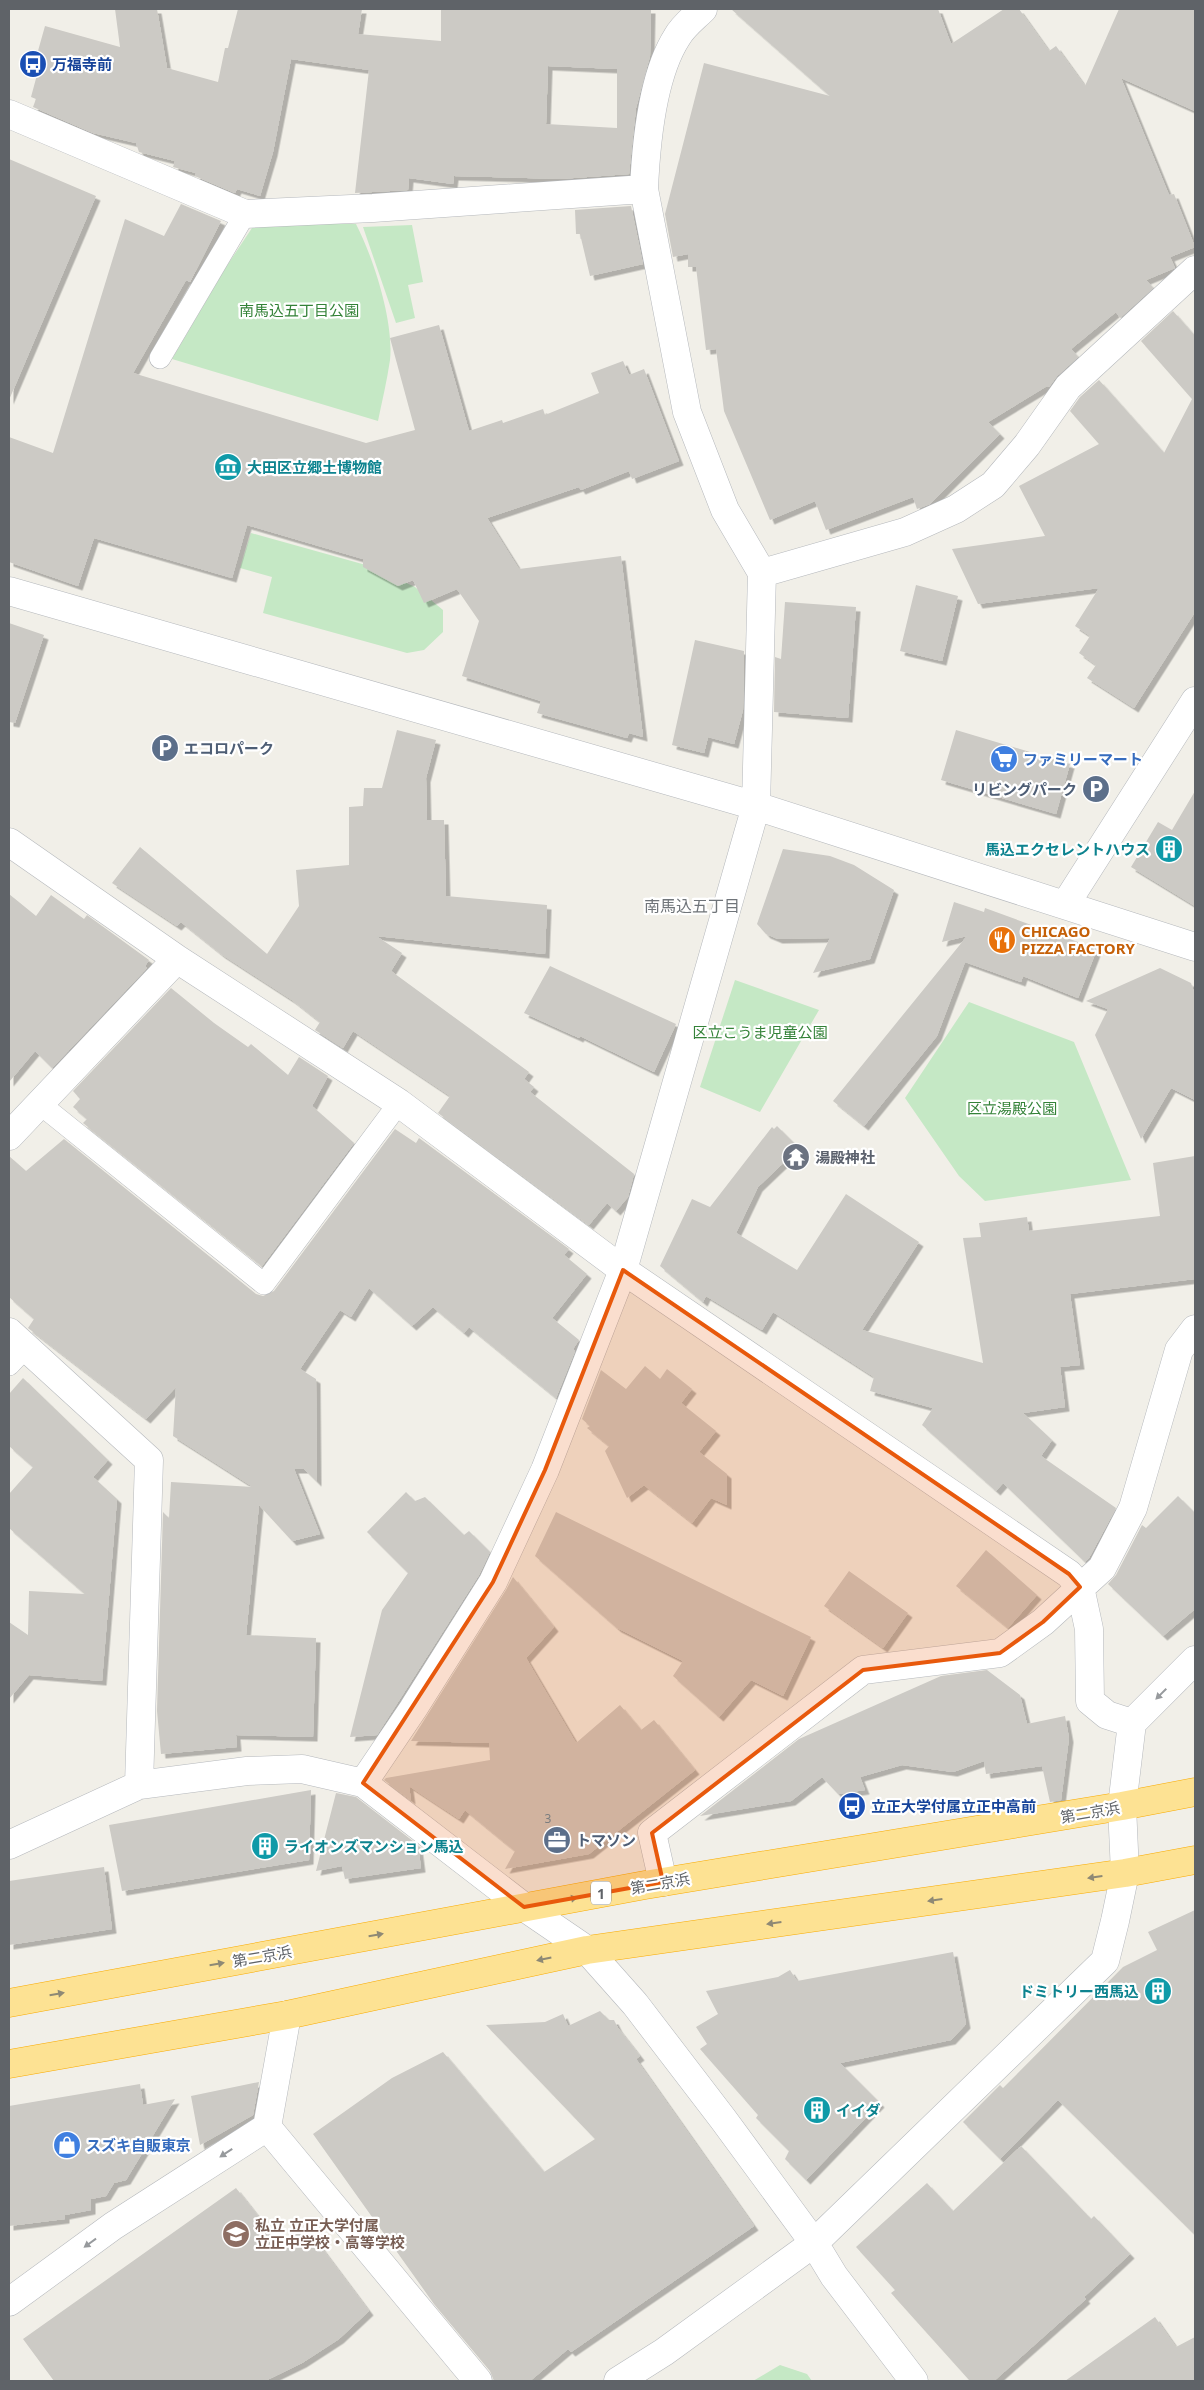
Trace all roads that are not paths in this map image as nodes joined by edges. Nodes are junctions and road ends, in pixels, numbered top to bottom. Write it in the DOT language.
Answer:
graph roads {
  1 [pos="703,9"];
  2 [pos="9,114"];
  3 [pos="644,189"];
  4 [pos="245,214"];
  5 [pos="1195,270"];
  6 [pos="160,358"];
  7 [pos="762,573"];
  8 [pos="9,591"];
  9 [pos="1195,701"];
  10 [pos="756,806"];
  11 [pos="9,842"];
  12 [pos="1065,904"];
  13 [pos="1195,947"];
  14 [pos="177,959"];
  15 [pos="399,1103"];
  16 [pos="40,1104"];
  17 [pos="9,1136"];
  18 [pos="624,1270"];
  19 [pos="1195,1329"];
  20 [pos="14,1348"];
  21 [pos="1080,1587"];
  22 [pos="1195,1660"];
  23 [pos="1132,1723"];
  24 [pos="362,1783"];
  25 [pos="139,1785"];
  26 [pos="1195,1792"];
  27 [pos="1122,1806"];
  28 [pos="9,1844"];
  29 [pos="1195,1860"];
  30 [pos="1124,1873"];
  31 [pos="663,1882"];
  32 [pos="524,1907"];
  33 [pos="587,1950"];
  34 [pos="9,2003"];
  35 [pos="287,2015"];
  36 [pos="9,2064"];
  37 [pos="267,2127"];
  38 [pos="814,2243"];
  39 [pos="9,2302"];
  40 [pos="478,2381"];
  41 [pos="618,2381"];
  42 [pos="914,2381"];
  1 -- 3 [label="street"];
  2 -- 4 [label="street"];
  3 -- 4 [label="street"];
  3 -- 7 [label="street"];
  4 -- 6 [label="lane"];
  5 -- 7 [label="street"];
  7 -- 10 [label="street"];
  8 -- 10 [label="street"];
  9 -- 12 [label="street"];
  10 -- 12 [label="street"];
  10 -- 18 [label="street"];
  11 -- 14 [label="street"];
  12 -- 13 [label="street"];
  14 -- 15 [label="street"];
  14 -- 16 [label="street"];
  15 -- 16 [label="lane"];
  15 -- 18 [label="street"];
  16 -- 17 [label="street"];
  18 -- 21 [label="street"];
  18 -- 24 [label="street"];
  19 -- 21 [label="street"];
  20 -- 25 [label="street"];
  21 -- 23 [label="street"];
  21 -- 31 [label="street"];
  22 -- 23 [label="street, one-way"];
  23 -- 27 [label="street"];
  24 -- 25 [label="street"];
  24 -- 32 [label="street"];
  25 -- 28 [label="street"];
  26 -- 27 [label="highway, 第二京浜 / 1"];
  27 -- 30 [label="street"];
  27 -- 31 [label="highway, 第二京浜 / 1"];
  29 -- 30 [label="highway"];
  30 -- 33 [label="highway, one-way"];
  30 -- 38 [label="street"];
  32 -- 31 [label="highway, 第二京浜 / 1, one-way"];
  32 -- 33 [label="street"];
  34 -- 32 [label="highway, 第二京浜 / 1, one-way"];
  33 -- 35 [label="highway, one-way"];
  33 -- 38 [label="street"];
  35 -- 36 [label="highway"];
  35 -- 37 [label="street"];
  37 -- 39 [label="street, one-way"];
  37 -- 40 [label="street"];
  38 -- 41 [label="street"];
  38 -- 42 [label="street"];
}
